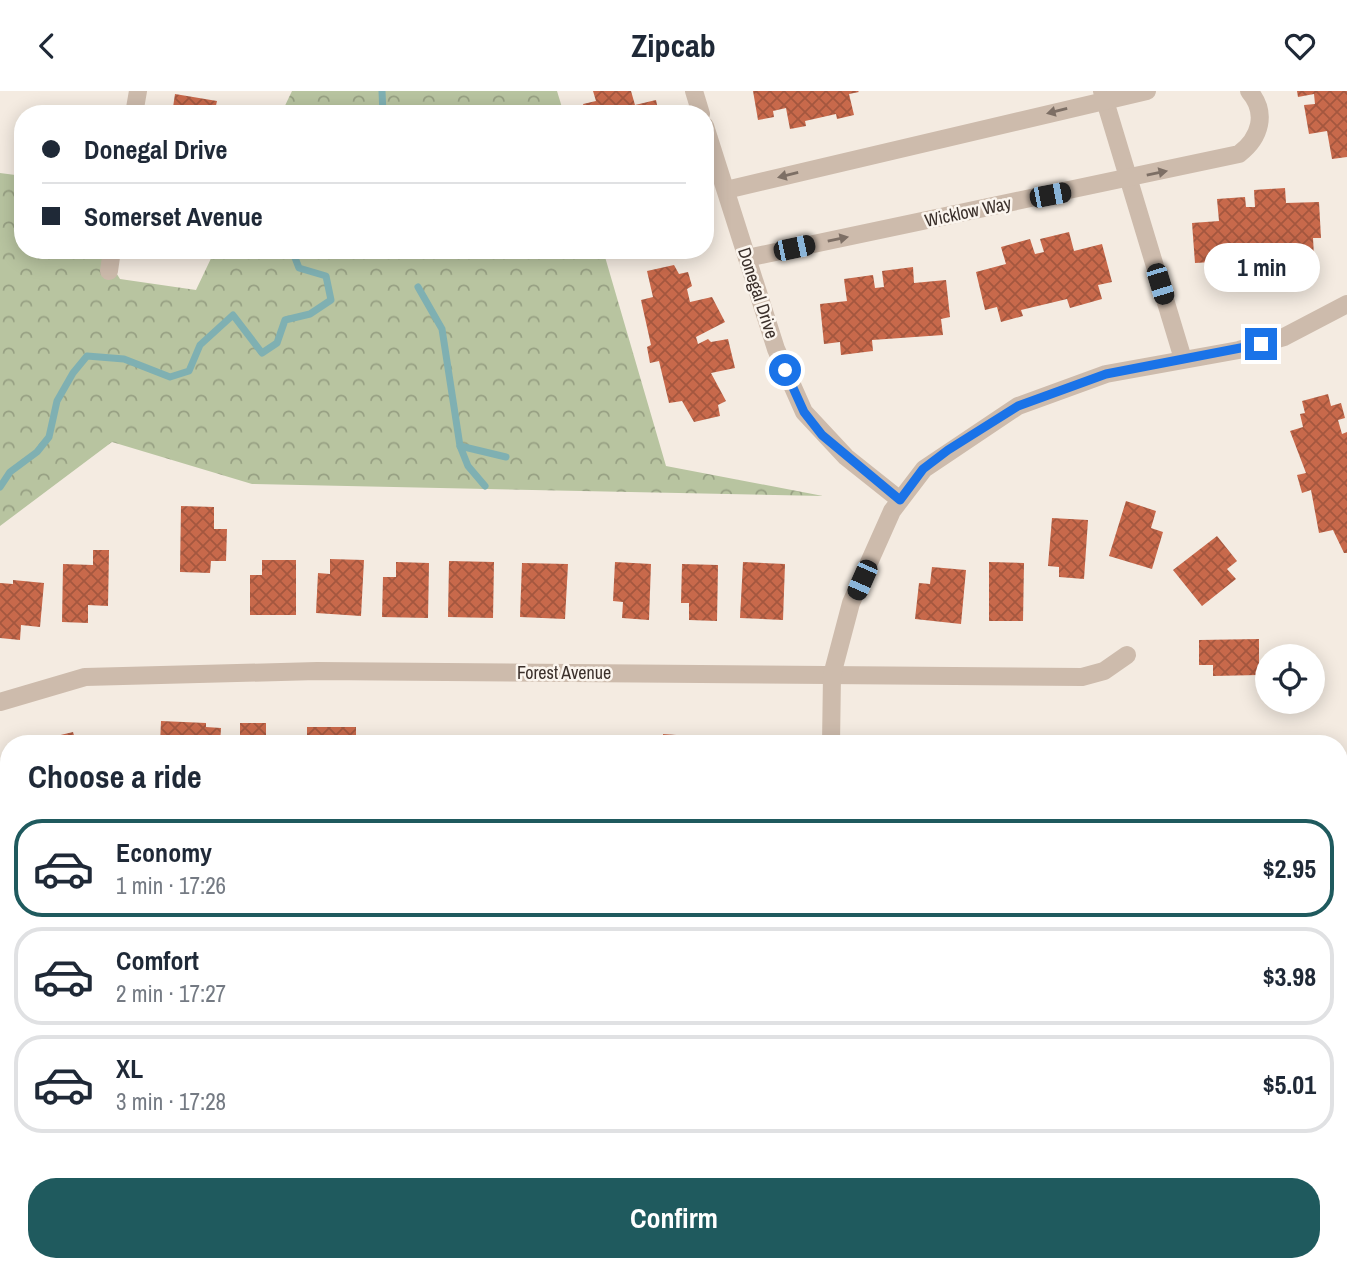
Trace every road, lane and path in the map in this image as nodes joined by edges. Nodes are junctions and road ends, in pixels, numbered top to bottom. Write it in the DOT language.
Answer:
graph roads {
  1 [pos="1147,91"];
  2 [pos="1249,91"];
  3 [pos="1104,95"];
  4 [pos="714,153"];
  5 [pos="1129,179"];
  6 [pos="726,190"];
  7 [pos="747,258"];
  8 [pos="111,259"];
  9 [pos="109,271"];
  10 [pos="1347,304"];
  11 [pos="1183,359"];
  12 [pos="900,500"];
  13 [pos="1127,655"];
  14 [pos="832,675"];
  15 [pos="0,702"];
  16 [pos="831,735"];
  1 -- 3 [label="street"];
  5 -- 2 [label="street, Wicklow Way, one-way"];
  3 -- 5 [label="street"];
  3 -- 6 [label="street, one-way"];
  4 -- 6 [label="street, Donegal Drive"];
  7 -- 5 [label="street, Wicklow Way, one-way"];
  5 -- 11 [label="street"];
  6 -- 7 [label="street, Donegal Drive"];
  7 -- 12 [label="street, Donegal Drive"];
  8 -- 9 [label="street"];
  10 -- 11 [label="street"];
  11 -- 12 [label="street"];
  12 -- 14 [label="street"];
  13 -- 14 [label="street, Forest Avenue"];
  14 -- 15 [label="street, Forest Avenue"];
  14 -- 16 [label="street"];
}
